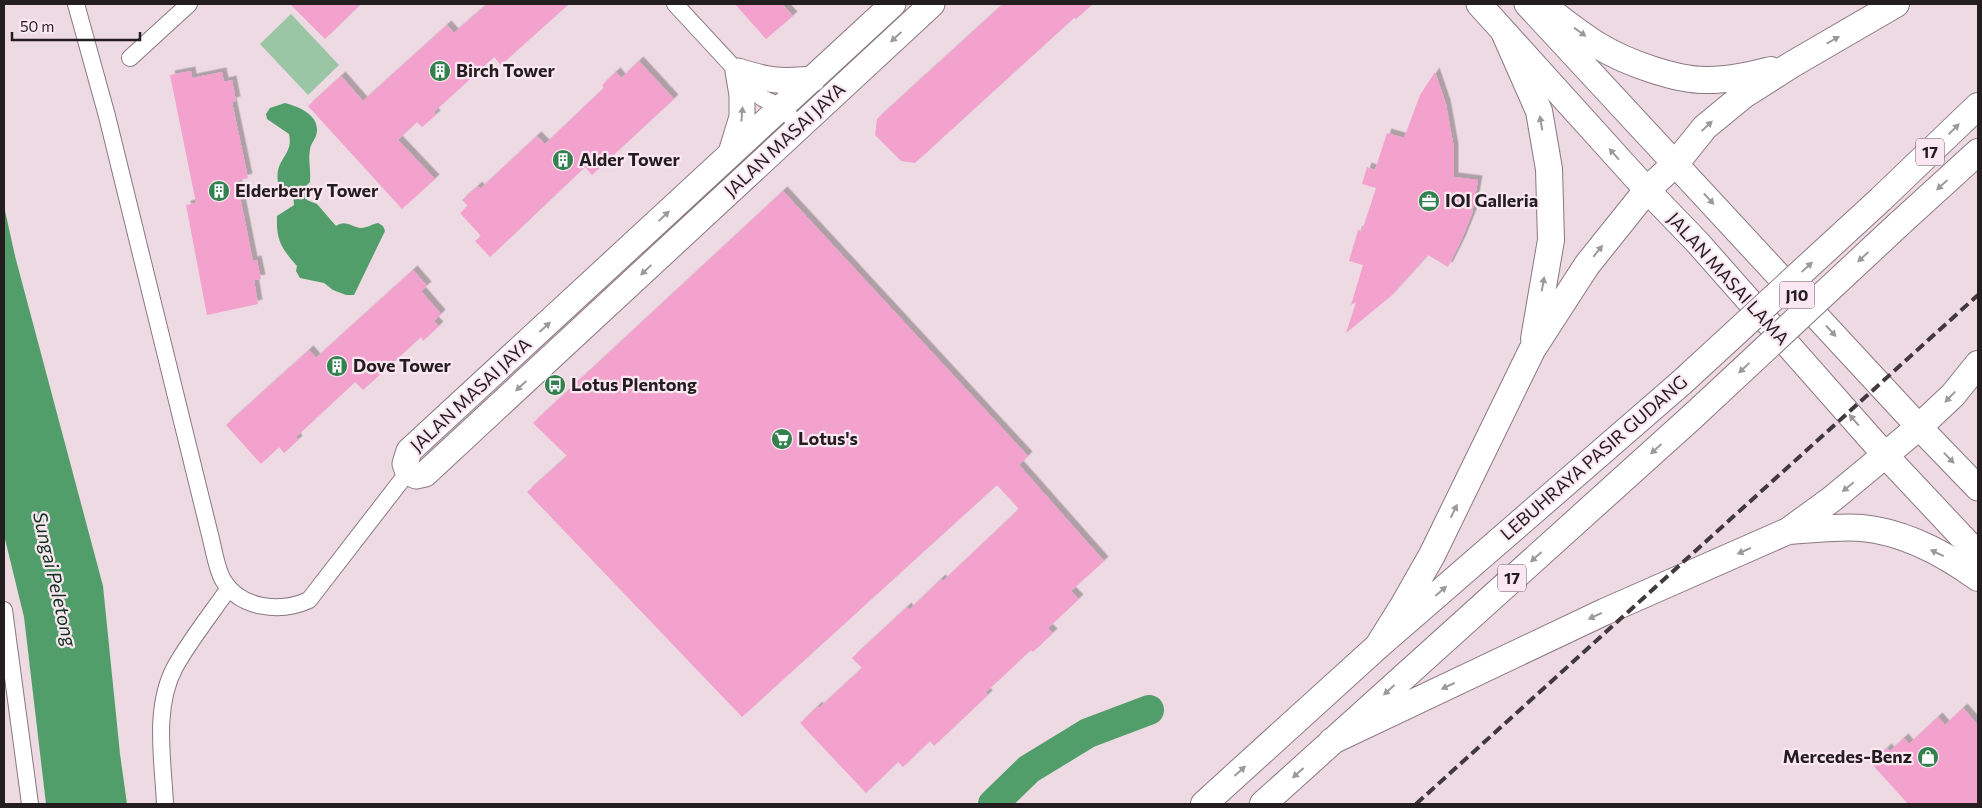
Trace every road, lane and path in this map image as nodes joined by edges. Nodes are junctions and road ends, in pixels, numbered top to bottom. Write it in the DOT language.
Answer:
graph roads {
  1 [pos="76,4"];
  2 [pos="189,4"];
  3 [pos="675,4"];
  4 [pos="893,4"];
  5 [pos="932,4"];
  6 [pos="1479,4"];
  7 [pos="1527,4"];
  8 [pos="1541,4"];
  9 [pos="1896,4"];
  10 [pos="1505,34"];
  11 [pos="130,58"];
  12 [pos="1791,65"];
  13 [pos="738,71"];
  14 [pos="812,79"];
  15 [pos="1978,106"];
  16 [pos="770,109"];
  17 [pos="791,134"];
  18 [pos="1978,152"];
  19 [pos="730,155"];
  20 [pos="1676,163"];
  21 [pos="1647,190"];
  22 [pos="1532,350"];
  23 [pos="1978,364"];
  24 [pos="1919,427"];
  25 [pos="1886,456"];
  26 [pos="408,472"];
  27 [pos="1978,488"];
  28 [pos="1788,532"];
  29 [pos="1978,554"];
  30 [pos="1978,578"];
  31 [pos="229,588"];
  32 [pos="4,610"];
  33 [pos="1378,646"];
  34 [pos="1332,741"];
  35 [pos="30,804"];
  36 [pos="165,804"];
  37 [pos="1204,804"];
  38 [pos="1262,804"];
  1 -- 31 [label="street"];
  2 -- 11 [label="street"];
  3 -- 13 [label="street"];
  4 -- 14 [label="main road, JALAN MASAI JAYA"];
  5 -- 17 [label="main road, JALAN MASAI JAYA, one-way"];
  6 -- 10 [label="main road, JALAN MASAI LAMA"];
  7 -- 20 [label="main road"];
  8 -- 12 [label="highway, one-way"];
  12 -- 9 [label="highway, one-way"];
  21 -- 10 [label="main road, JALAN MASAI LAMA, one-way"];
  22 -- 10 [label="highway, one-way"];
  20 -- 12 [label="highway, one-way"];
  13 -- 14 [label="main road"];
  13 -- 16 [label="street"];
  19 -- 13 [label="main road, one-way"];
  14 -- 16 [label="main road, JALAN MASAI JAYA"];
  33 -- 15 [label="highway, LEBUHRAYA PASIR GUDANG / 17, one-way, bridge"];
  16 -- 17 [label="street"];
  16 -- 19 [label="main road, JALAN MASAI JAYA"];
  17 -- 26 [label="main road, JALAN MASAI JAYA, one-way"];
  18 -- 34 [label="highway, LEBUHRAYA PASIR GUDANG / 17, one-way, bridge"];
  26 -- 19 [label="main road, JALAN MASAI JAYA, one-way"];
  20 -- 21 [label="highway"];
  20 -- 24 [label="main road, J10, one-way"];
  22 -- 21 [label="highway, one-way"];
  25 -- 21 [label="main road, JALAN MASAI LAMA / J10, one-way"];
  33 -- 22 [label="highway, one-way"];
  23 -- 24 [label="highway, one-way"];
  24 -- 25 [label="highway"];
  24 -- 27 [label="main road, J10, one-way"];
  25 -- 28 [label="highway, one-way"];
  25 -- 29 [label="main road, JALAN MASAI LAMA / J10"];
  26 -- 31 [label="street"];
  30 -- 28 [label="highway, one-way"];
  28 -- 34 [label="highway, one-way"];
  31 -- 36 [label="street"];
  32 -- 35 [label="street"];
  37 -- 33 [label="highway, LEBUHRAYA PASIR GUDANG / 17, one-way"];
  34 -- 38 [label="highway, LEBUHRAYA PASIR GUDANG / 17, one-way"];
}
